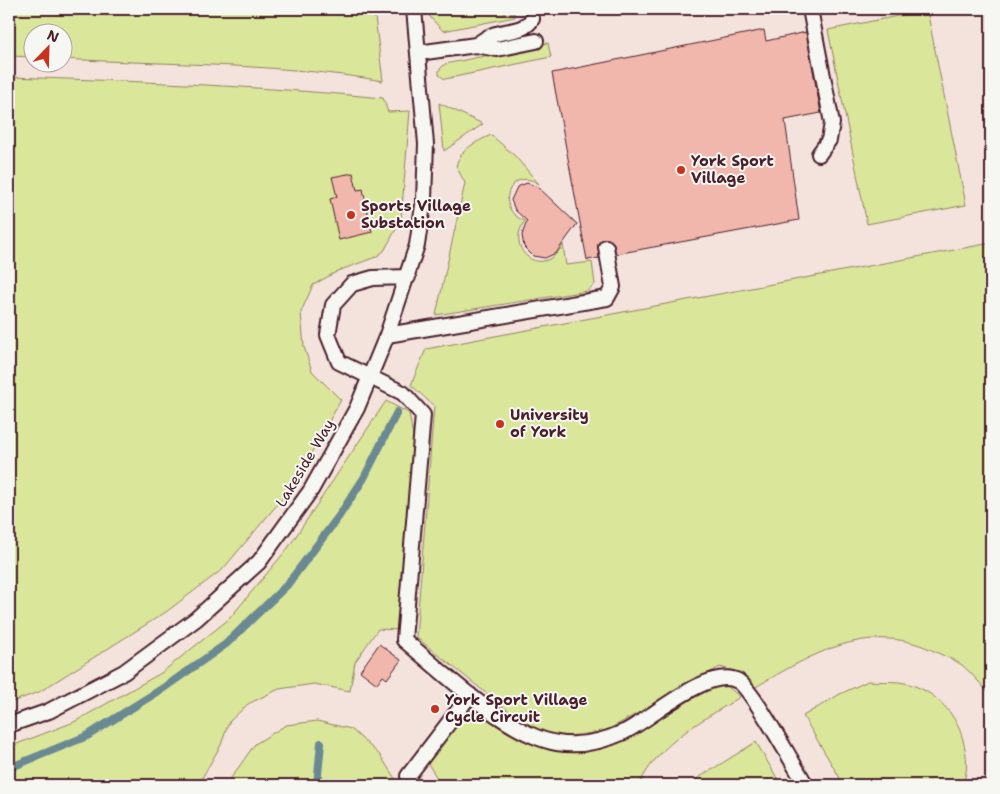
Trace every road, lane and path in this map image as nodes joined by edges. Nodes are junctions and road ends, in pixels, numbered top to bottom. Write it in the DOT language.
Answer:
graph roads {
  1 [pos="414,9"];
  2 [pos="810,9"];
  3 [pos="532,19"];
  4 [pos="536,41"];
  5 [pos="476,45"];
  6 [pos="418,53"];
  7 [pos="819,154"];
  8 [pos="606,247"];
  9 [pos="408,276"];
  10 [pos="387,335"];
  11 [pos="370,379"];
  12 [pos="470,695"];
  13 [pos="9,725"];
  14 [pos="408,776"];
  15 [pos="806,785"];
  1 -- 6 [label="lane, Lakeside Way"];
  2 -- 7 [label="lane"];
  3 -- 5 [label="lane"];
  4 -- 5 [label="lane"];
  5 -- 6 [label="lane"];
  6 -- 9 [label="lane, Lakeside Way"];
  8 -- 10 [label="lane"];
  9 -- 10 [label="lane, Lakeside Way"];
  9 -- 11 [label="lane"];
  10 -- 11 [label="lane, Lakeside Way"];
  11 -- 12 [label="lane"];
  11 -- 13 [label="lane, Lakeside Way"];
  12 -- 14 [label="lane"];
  12 -- 15 [label="lane"];
}
